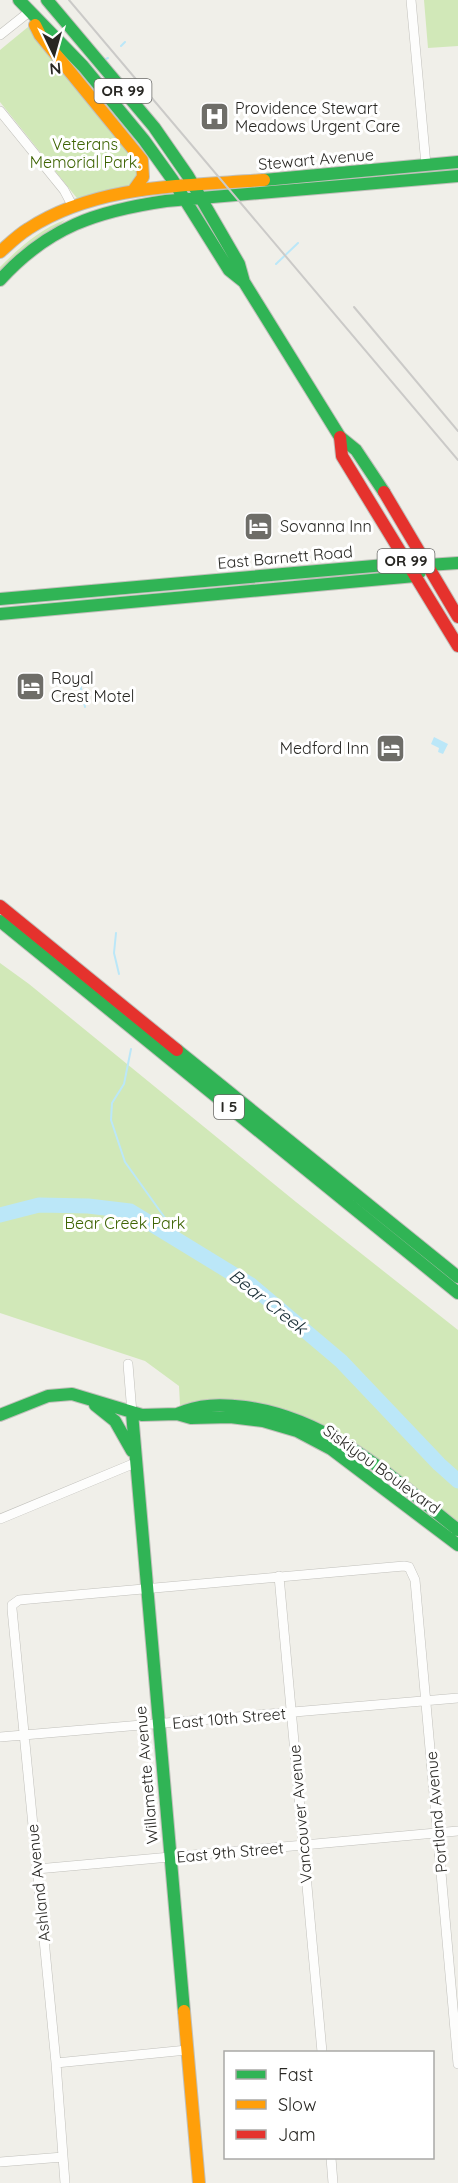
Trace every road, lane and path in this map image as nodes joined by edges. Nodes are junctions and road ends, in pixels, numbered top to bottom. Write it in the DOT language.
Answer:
graph roads {
  1 [pos="19,0"];
  2 [pos="47,0"];
  3 [pos="411,0"];
  4 [pos="29,12"];
  5 [pos="0,35"];
  6 [pos="0,111"];
  7 [pos="458,162"];
  8 [pos="426,165"];
  9 [pos="458,176"];
  10 [pos="351,185"];
  11 [pos="193,186"];
  12 [pos="177,187"];
  13 [pos="133,191"];
  14 [pos="201,198"];
  15 [pos="185,200"];
  16 [pos="73,207"];
  17 [pos="0,252"];
  18 [pos="0,280"];
  19 [pos="244,282"];
  20 [pos="340,437"];
  21 [pos="354,476"];
  22 [pos="392,504"];
  23 [pos="408,563"];
  24 [pos="458,563"];
  25 [pos="428,565"];
  26 [pos="298,573"];
  27 [pos="415,576"];
  28 [pos="246,592"];
  29 [pos="0,599"];
  30 [pos="0,614"];
  31 [pos="458,618"];
  32 [pos="458,646"];
  33 [pos="0,906"];
  34 [pos="0,921"];
  35 [pos="458,1278"];
  36 [pos="458,1293"];
  37 [pos="128,1364"];
  38 [pos="84,1397"];
  39 [pos="132,1413"];
  40 [pos="177,1414"];
  41 [pos="0,1415"];
  42 [pos="135,1459"];
  43 [pos="0,1519"];
  44 [pos="458,1530"];
  45 [pos="458,1545"];
  46 [pos="279,1576"];
  47 [pos="146,1588"];
  48 [pos="12,1609"];
  49 [pos="0,1610"];
  50 [pos="458,1698"];
  51 [pos="426,1701"];
  52 [pos="291,1712"];
  53 [pos="158,1724"];
  54 [pos="22,1735"];
  55 [pos="0,1737"];
  56 [pos="458,1832"];
  57 [pos="438,1834"];
  58 [pos="303,1846"];
  59 [pos="170,1857"];
  60 [pos="37,1869"];
  61 [pos="187,2050"];
  62 [pos="322,2051"];
  63 [pos="56,2063"];
  64 [pos="458,2064"];
  65 [pos="63,2157"];
  66 [pos="331,2159"];
  67 [pos="0,2162"];
  68 [pos="65,2183"];
  69 [pos="199,2183"];
  70 [pos="333,2183"];
  1 -- 4 [label="main road, OR 99"];
  2 -- 11 [label="main road, OR 99"];
  3 -- 8 [label="street"];
  4 -- 5 [label="street"];
  4 -- 12 [label="main road, OR 99"];
  4 -- 13 [label="main road"];
  6 -- 16 [label="street"];
  7 -- 8 [label="main road, Stewart Avenue"];
  8 -- 10 [label="main road"];
  8 -- 11 [label="main road, Stewart Avenue"];
  9 -- 10 [label="main road, Stewart Avenue"];
  10 -- 14 [label="main road, Stewart Avenue"];
  11 -- 12 [label="main road, Stewart Avenue"];
  11 -- 14 [label="main road, OR 99"];
  12 -- 13 [label="main road, Stewart Avenue"];
  12 -- 15 [label="main road, OR 99"];
  13 -- 16 [label="main road, Stewart Avenue"];
  14 -- 15 [label="main road, Stewart Avenue"];
  14 -- 19 [label="main road, OR 99"];
  15 -- 18 [label="main road, Stewart Avenue"];
  15 -- 19 [label="main road, OR 99"];
  16 -- 17 [label="main road, Stewart Avenue"];
  19 -- 20 [label="main road, OR 99"];
  20 -- 21 [label="main road, OR 99"];
  20 -- 22 [label="main road, OR 99"];
  21 -- 22 [label="main road"];
  21 -- 23 [label="main road, OR 99"];
  22 -- 25 [label="main road, OR 99"];
  23 -- 25 [label="main road, East Barnett Road"];
  23 -- 26 [label="main road, East Barnett Road"];
  23 -- 27 [label="main road, OR 99"];
  24 -- 25 [label="main road, East Barnett Road"];
  25 -- 27 [label="main road"];
  25 -- 31 [label="main road, OR 99"];
  26 -- 28 [label="main road"];
  26 -- 29 [label="main road, East Barnett Road"];
  27 -- 28 [label="main road, East Barnett Road"];
  27 -- 32 [label="main road, OR 99"];
  28 -- 30 [label="main road, East Barnett Road"];
  33 -- 35 [label="main road, I 5"];
  34 -- 36 [label="main road, I 5"];
  37 -- 39 [label="street, Willamette Avenue"];
  38 -- 39 [label="main road, Siskiyou Boulevard"];
  38 -- 41 [label="main road, Siskiyou Boulevard"];
  38 -- 42 [label="main road"];
  39 -- 40 [label="main road, Siskiyou Boulevard"];
  39 -- 42 [label="main road, Willamette Avenue"];
  40 -- 44 [label="main road, Siskiyou Boulevard"];
  40 -- 45 [label="main road, Siskiyou Boulevard"];
  42 -- 43 [label="street"];
  42 -- 47 [label="main road, Willamette Avenue"];
  46 -- 47 [label="street"];
  46 -- 51 [label="street, Portland Avenue"];
  46 -- 52 [label="street, Vancouver Avenue"];
  47 -- 48 [label="street"];
  47 -- 53 [label="main road, Willamette Avenue"];
  48 -- 49 [label="street"];
  48 -- 54 [label="street, Ashland Avenue"];
  50 -- 51 [label="street, East 10th Street"];
  51 -- 52 [label="street, East 10th Street"];
  51 -- 57 [label="street, Portland Avenue"];
  52 -- 53 [label="street, East 10th Street"];
  52 -- 58 [label="street, Vancouver Avenue"];
  53 -- 54 [label="street, East 10th Street"];
  53 -- 59 [label="main road, Willamette Avenue"];
  54 -- 55 [label="street, East 10th Street"];
  54 -- 60 [label="street, Ashland Avenue"];
  56 -- 57 [label="street, East 9th Street"];
  57 -- 58 [label="street, East 9th Street"];
  57 -- 64 [label="street, Portland Avenue"];
  58 -- 59 [label="street, East 9th Street"];
  58 -- 62 [label="street, Vancouver Avenue"];
  59 -- 60 [label="street, East 9th Street"];
  59 -- 61 [label="main road, Willamette Avenue"];
  60 -- 63 [label="street, Ashland Avenue"];
  61 -- 63 [label="street"];
  61 -- 69 [label="main road, Willamette Avenue"];
  63 -- 65 [label="street, Ashland Avenue"];
  65 -- 67 [label="street"];
  65 -- 68 [label="street, Ashland Avenue"];
  66 -- 70 [label="street"];
}
